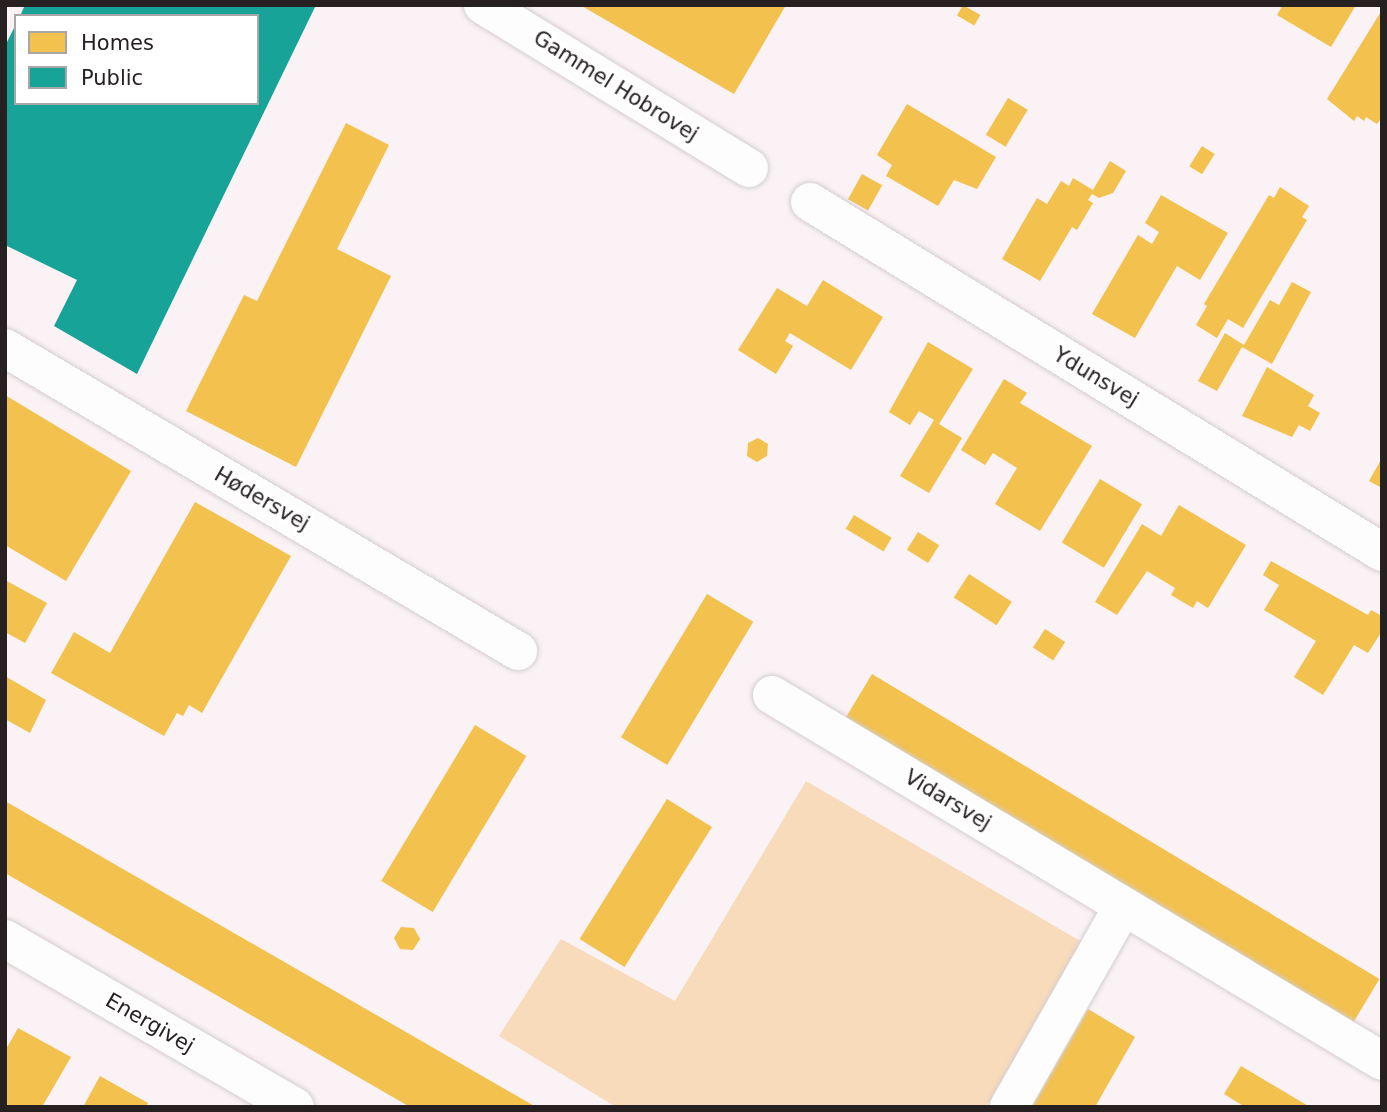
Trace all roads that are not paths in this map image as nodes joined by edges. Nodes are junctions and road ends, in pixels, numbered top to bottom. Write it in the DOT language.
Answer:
graph roads {
  1 [pos="483,5"];
  2 [pos="748,168"];
  3 [pos="810,202"];
  4 [pos="5,348"];
  5 [pos="1382,552"];
  6 [pos="518,651"];
  7 [pos="772,695"];
  8 [pos="1123,906"];
  9 [pos="5,939"];
  10 [pos="1382,1061"];
  11 [pos="295,1107"];
  12 [pos="1009,1107"];
  1 -- 2 [label="street, Gammel Hobrovej"];
  3 -- 5 [label="street, Ydunsvej"];
  4 -- 6 [label="street, Hødersvej"];
  7 -- 8 [label="street, Vidarsvej"];
  8 -- 10 [label="street, Vidarsvej"];
  8 -- 12 [label="street"];
  9 -- 11 [label="street, Energivej"];
}
